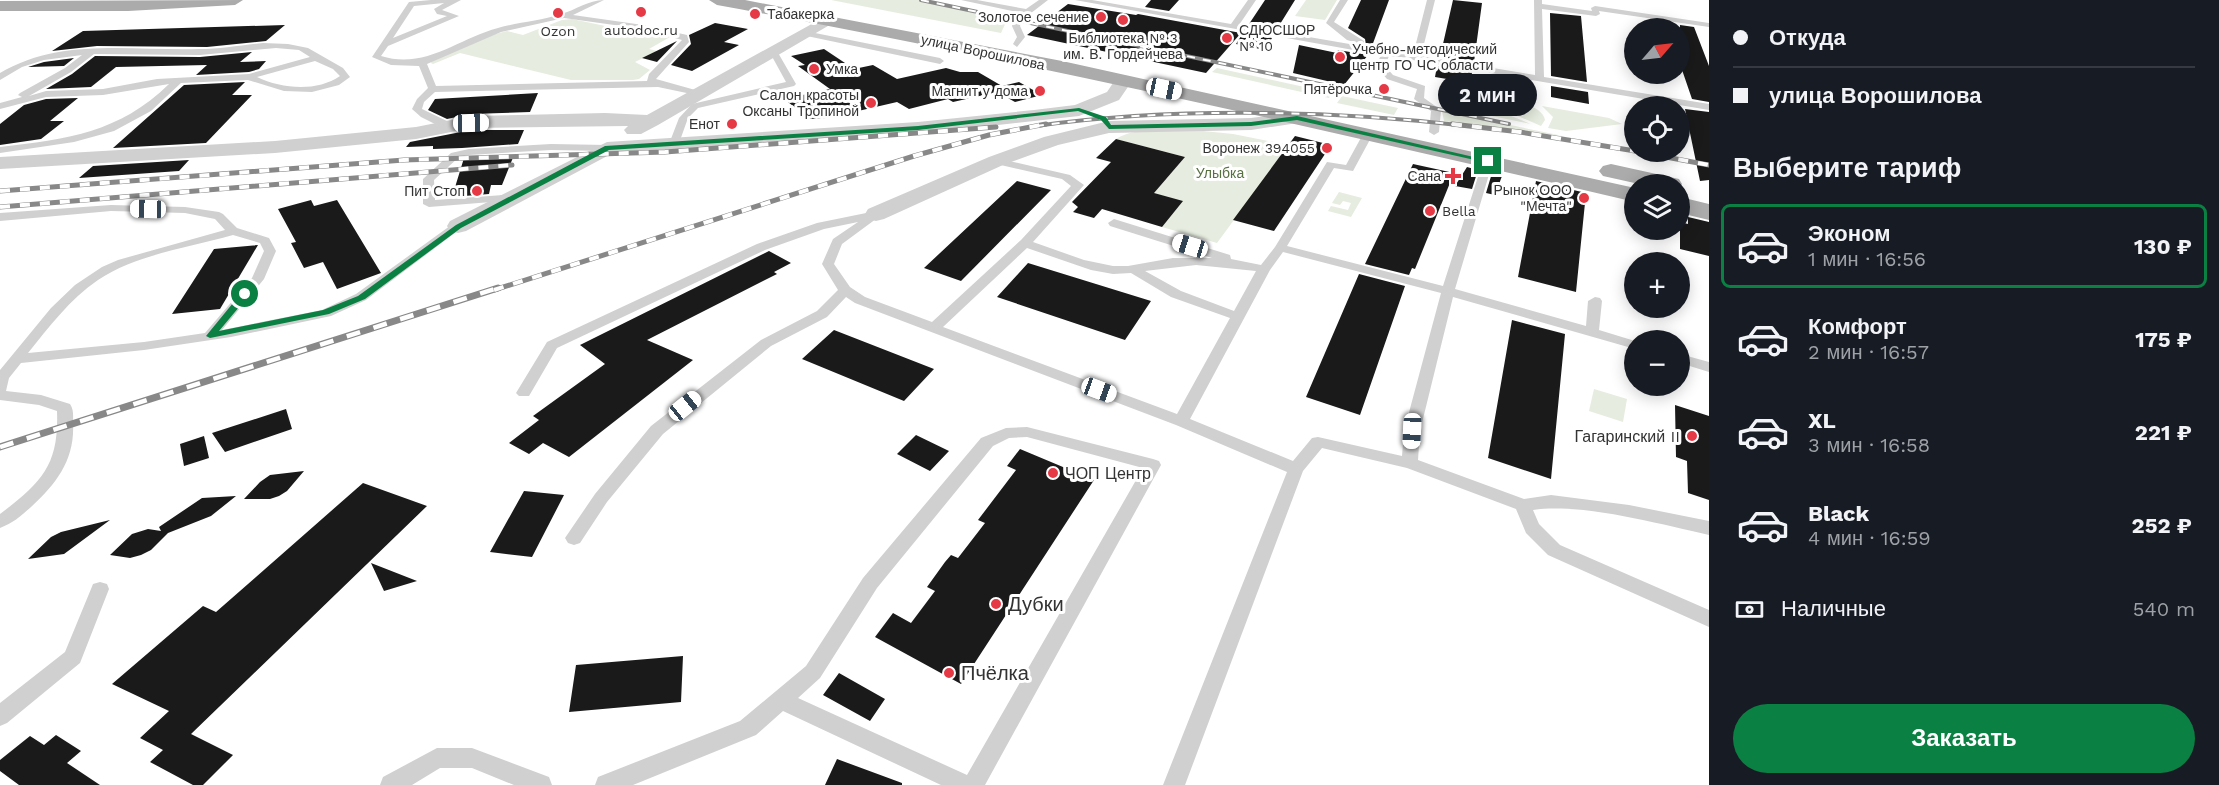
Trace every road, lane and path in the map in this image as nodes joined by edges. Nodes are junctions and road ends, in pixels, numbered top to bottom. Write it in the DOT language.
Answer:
graph roads {
  1 [pos="235,0"];
  2 [pos="458,0"];
  3 [pos="600,0"];
  4 [pos="717,0"];
  5 [pos="794,0"];
  6 [pos="965,0"];
  7 [pos="1044,0"];
  8 [pos="1079,0"];
  9 [pos="1133,0"];
  10 [pos="1252,0"];
  11 [pos="1344,0"];
  12 [pos="1431,0"];
  13 [pos="1614,0"];
  14 [pos="1538,2"];
  15 [pos="0,6"];
  16 [pos="1124,8"];
  17 [pos="1614,11"];
  18 [pos="1028,12"];
  19 [pos="564,16"];
  20 [pos="828,20"];
  21 [pos="1709,25"];
  22 [pos="1234,26"];
  23 [pos="805,33"];
  24 [pos="386,44"];
  25 [pos="1017,44"];
  26 [pos="773,51"];
  27 [pos="1386,52"];
  28 [pos="90,53"];
  29 [pos="316,58"];
  30 [pos="1416,58"];
  31 [pos="26,61"];
  32 [pos="940,61"];
  33 [pos="422,63"];
  34 [pos="0,65"];
  35 [pos="249,76"];
  36 [pos="0,77"];
  37 [pos="1540,79"];
  38 [pos="178,81"];
  39 [pos="1123,81"];
  40 [pos="658,84"];
  41 [pos="433,89"];
  42 [pos="701,93"];
  43 [pos="13,101"];
  44 [pos="0,106"];
  45 [pos="1709,107"];
  46 [pos="1079,110"];
  47 [pos="1297,118"];
  48 [pos="651,121"];
  49 [pos="449,127"];
  50 [pos="1109,127"];
  51 [pos="1434,132"];
  52 [pos="1368,134"];
  53 [pos="674,144"];
  54 [pos="607,148"];
  55 [pos="0,150"];
  56 [pos="996,161"];
  57 [pos="1488,161"];
  58 [pos="0,163"];
  59 [pos="1625,174"];
  60 [pos="1690,189"];
  61 [pos="1624,192"];
  62 [pos="1709,193"];
  63 [pos="517,196"];
  64 [pos="1690,207"];
  65 [pos="1709,212"];
  66 [pos="876,214"];
  67 [pos="0,217"];
  68 [pos="1114,223"];
  69 [pos="458,226"];
  70 [pos="233,231"];
  71 [pos="1025,243"];
  72 [pos="1280,248"];
  73 [pos="1237,262"];
  74 [pos="1264,269"];
  75 [pos="1135,270"];
  76 [pos="844,290"];
  77 [pos="1448,291"];
  78 [pos="1595,301"];
  79 [pos="1239,317"];
  80 [pos="934,328"];
  81 [pos="1592,332"];
  82 [pos="210,336"];
  83 [pos="1624,342"];
  84 [pos="17,359"];
  85 [pos="1690,361"];
  86 [pos="1709,367"];
  87 [pos="0,389"];
  88 [pos="524,393"];
  89 [pos="0,395"];
  90 [pos="1181,422"];
  91 [pos="1410,463"];
  92 [pos="1296,469"];
  93 [pos="1522,505"];
  94 [pos="0,521"];
  95 [pos="1709,528"];
  96 [pos="574,538"];
  97 [pos="100,589"];
  98 [pos="1709,620"];
  99 [pos="781,700"];
  100 [pos="0,716"];
  101 [pos="391,785"];
  102 [pos="541,785"];
  103 [pos="606,785"];
  104 [pos="965,785"];
  105 [pos="973,785"];
  106 [pos="1174,785"];
  1 -- 15 [label="main road"];
  2 -- 24 [label="lane"];
  2 -- 24 [label="lane"];
  3 -- 19 [label="lane"];
  4 -- 20 [label="main road, улица Ворошилова"];
  5 -- 25 [label="main road, улица Ворошилова"];
  6 -- 18 [label="lane"];
  7 -- 18 [label="lane"];
  8 -- 16 [label="lane"];
  9 -- 16 [label="lane"];
  10 -- 22 [label="lane"];
  11 -- 27 [label="lane"];
  12 -- 30 [label="lane"];
  13 -- 17 [label="lane"];
  14 -- 17 [label="lane"];
  14 -- 37 [label="lane"];
  16 -- 22 [label="lane"];
  17 -- 21 [label="lane"];
  18 -- 25 [label="lane"];
  19 -- 33 [label="lane"];
  19 -- 40 [label="lane"];
  20 -- 23 [label="street"];
  20 -- 39 [label="main road, улица Ворошилова"];
  22 -- 27 [label="lane"];
  23 -- 26 [label="street"];
  23 -- 32 [label="lane"];
  24 -- 33 [label="lane"];
  25 -- 51 [label="main road, улица Ворошилова"];
  26 -- 42 [label="street"];
  26 -- 53 [label="lane"];
  27 -- 30 [label="lane"];
  27 -- 51 [label="lane"];
  28 -- 29 [label="lane"];
  28 -- 31 [label="lane"];
  28 -- 43 [label="lane"];
  29 -- 35 [label="lane"];
  29 -- 35 [label="lane"];
  30 -- 37 [label="lane"];
  31 -- 34 [label="lane"];
  31 -- 36 [label="lane"];
  33 -- 41 [label="lane"];
  35 -- 38 [label="lane"];
  37 -- 45 [label="lane"];
  38 -- 43 [label="lane"];
  38 -- 55 [label="lane"];
  39 -- 46 [label="street"];
  39 -- 47 [label="main road, улица Ворошилова"];
  40 -- 41 [label="lane"];
  40 -- 42 [label="lane"];
  41 -- 49 [label="lane"];
  42 -- 48 [label="street"];
  43 -- 44 [label="lane"];
  46 -- 50 [label="street"];
  46 -- 53 [label="street"];
  47 -- 50 [label="street"];
  47 -- 52 [label="main road, улица Ворошилова"];
  48 -- 49 [label="street"];
  48 -- 54 [label="street"];
  49 -- 58 [label="street"];
  50 -- 56 [label="street"];
  51 -- 59 [label="main road, улица Ворошилова"];
  52 -- 57 [label="main road, улица Ворошилова"];
  52 -- 72 [label="lane"];
  53 -- 54 [label="street"];
  54 -- 63 [label="street"];
  54 -- 63 [label="lane"];
  56 -- 66 [label="street"];
  56 -- 71 [label="lane"];
  57 -- 61 [label="main road, улица Ворошилова"];
  57 -- 77 [label="lane"];
  60 -- 62 [label="main road"];
  63 -- 69 [label="street"];
  64 -- 65 [label="main road"];
  66 -- 76 [label="lane"];
  66 -- 88 [label="lane"];
  67 -- 70 [label="lane"];
  68 -- 73 [label="lane"];
  69 -- 82 [label="lane"];
  70 -- 82 [label="lane"];
  70 -- 84 [label="lane"];
  71 -- 75 [label="lane"];
  71 -- 80 [label="lane"];
  72 -- 74 [label="lane"];
  72 -- 77 [label="lane"];
  73 -- 74 [label="lane"];
  73 -- 75 [label="lane"];
  74 -- 79 [label="lane"];
  75 -- 79 [label="lane"];
  76 -- 80 [label="lane"];
  76 -- 96 [label="lane"];
  77 -- 81 [label="lane"];
  77 -- 91 [label="lane"];
  78 -- 81 [label="lane"];
  79 -- 90 [label="lane"];
  80 -- 90 [label="lane"];
  81 -- 83 [label="lane"];
  82 -- 84 [label="lane"];
  84 -- 87 [label="lane"];
  85 -- 86 [label="lane"];
  89 -- 94 [label="lane"];
  90 -- 92 [label="lane"];
  91 -- 92 [label="lane"];
  91 -- 93 [label="lane"];
  92 -- 106 [label="lane"];
  93 -- 95 [label="lane"];
  93 -- 98 [label="lane"];
  97 -- 100 [label="lane"];
  99 -- 103 [label="lane"];
  99 -- 104 [label="lane"];
  99 -- 105 [label="lane"];
  101 -- 102 [label="lane"];
}
